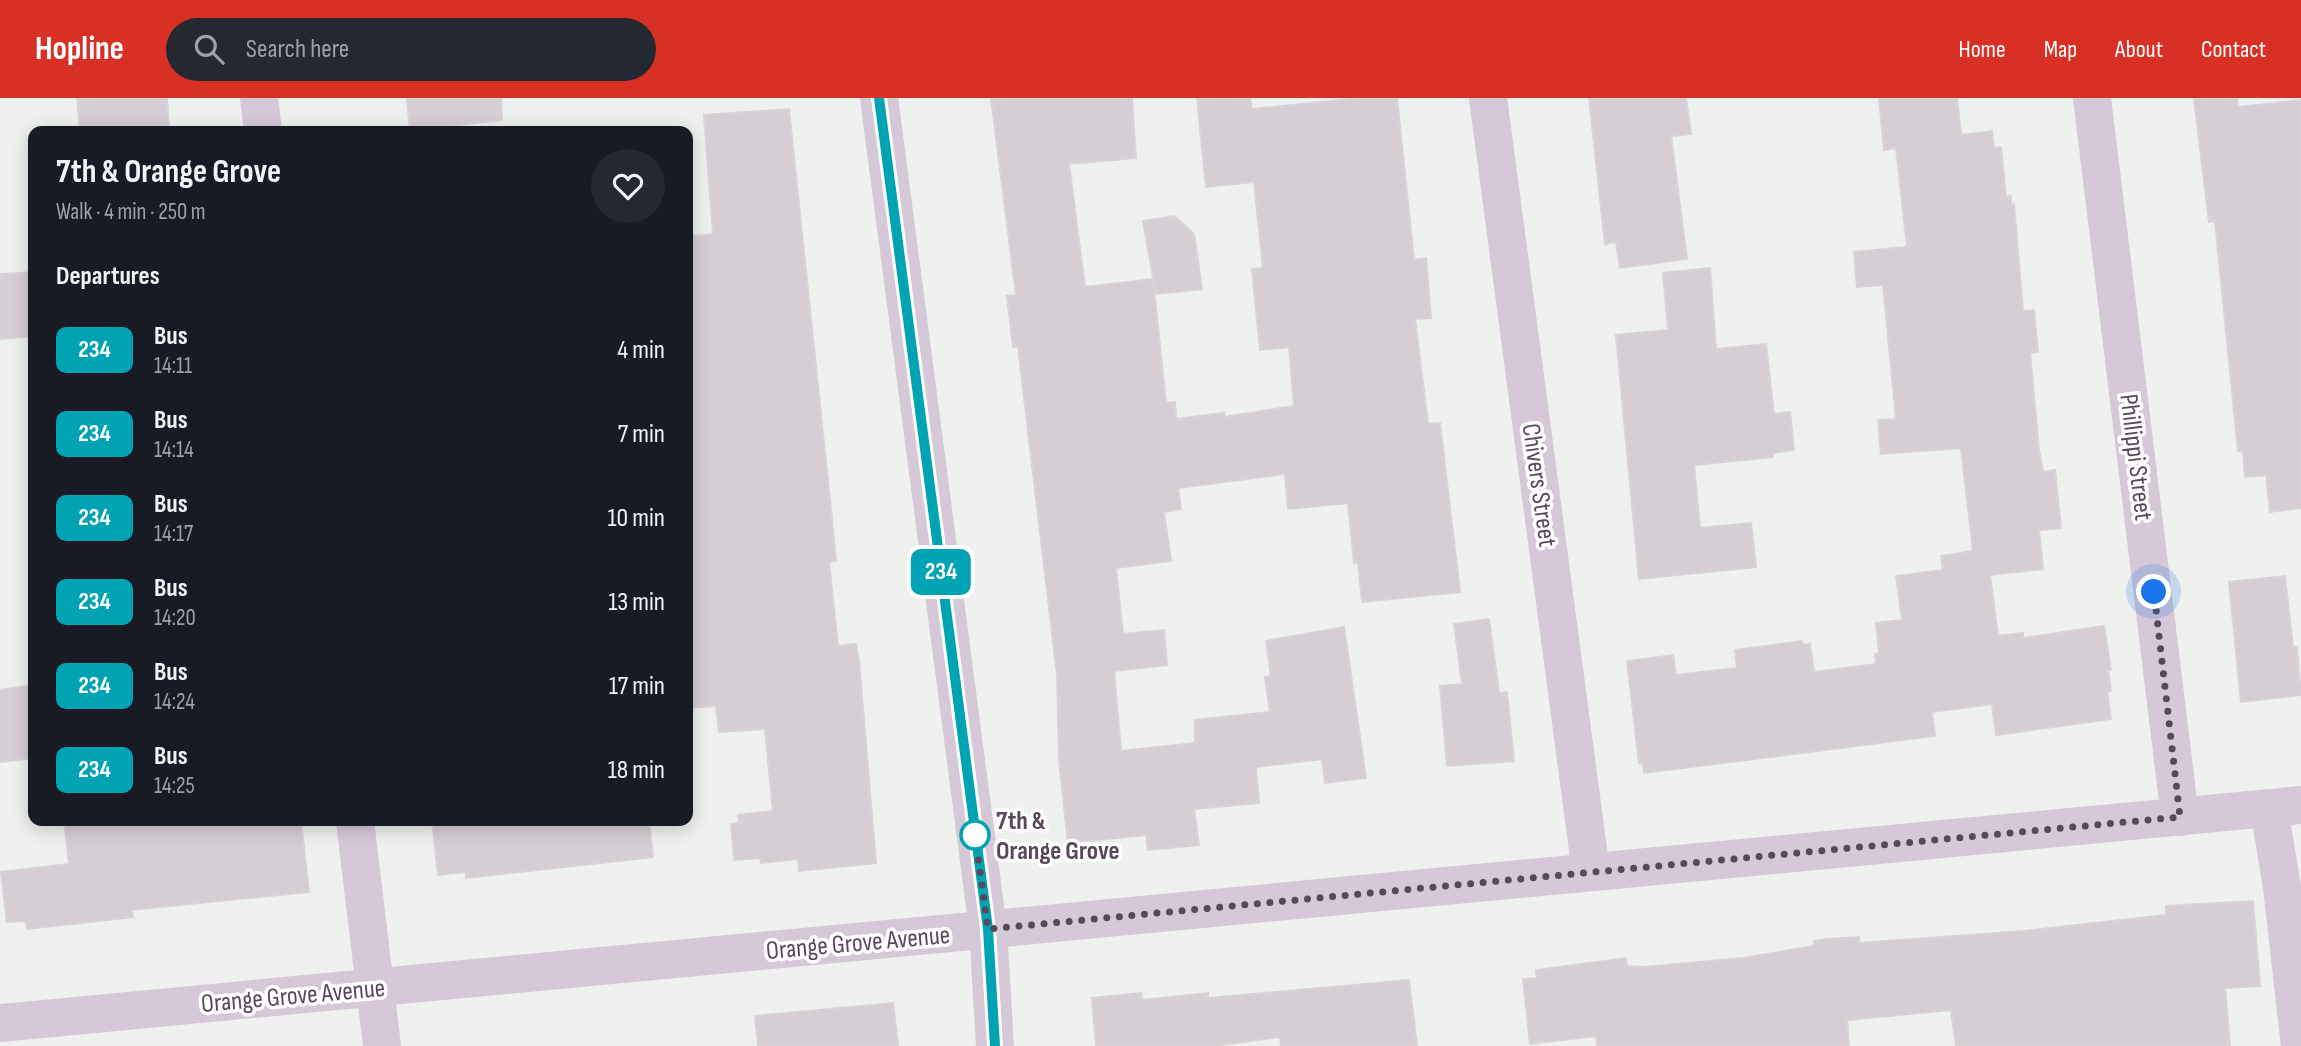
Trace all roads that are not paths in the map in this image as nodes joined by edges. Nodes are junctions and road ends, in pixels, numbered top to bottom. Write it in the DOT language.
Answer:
graph roads {
  1 [pos="259,98"];
  2 [pos="879,98"];
  3 [pos="1488,98"];
  4 [pos="2092,98"];
  5 [pos="262,126"];
  6 [pos="2285,807"];
  7 [pos="2180,817"];
  8 [pos="356,826"];
  9 [pos="1591,872"];
  10 [pos="988,929"];
  11 [pos="376,987"];
  12 [pos="0,1023"];
  13 [pos="382,1046"];
  14 [pos="995,1046"];
  15 [pos="2300,1046"];
  1 -- 5 [label="street"];
  2 -- 10 [label="street"];
  3 -- 9 [label="street, Chivers Street"];
  4 -- 7 [label="street, Phillippi Street"];
  6 -- 7 [label="street, Orange Grove Avenue"];
  6 -- 15 [label="street"];
  7 -- 9 [label="street, Orange Grove Avenue"];
  8 -- 11 [label="street"];
  9 -- 10 [label="street, Orange Grove Avenue"];
  10 -- 11 [label="street, Orange Grove Avenue"];
  10 -- 14 [label="street"];
  11 -- 12 [label="street, Orange Grove Avenue"];
  11 -- 13 [label="street"];
}
